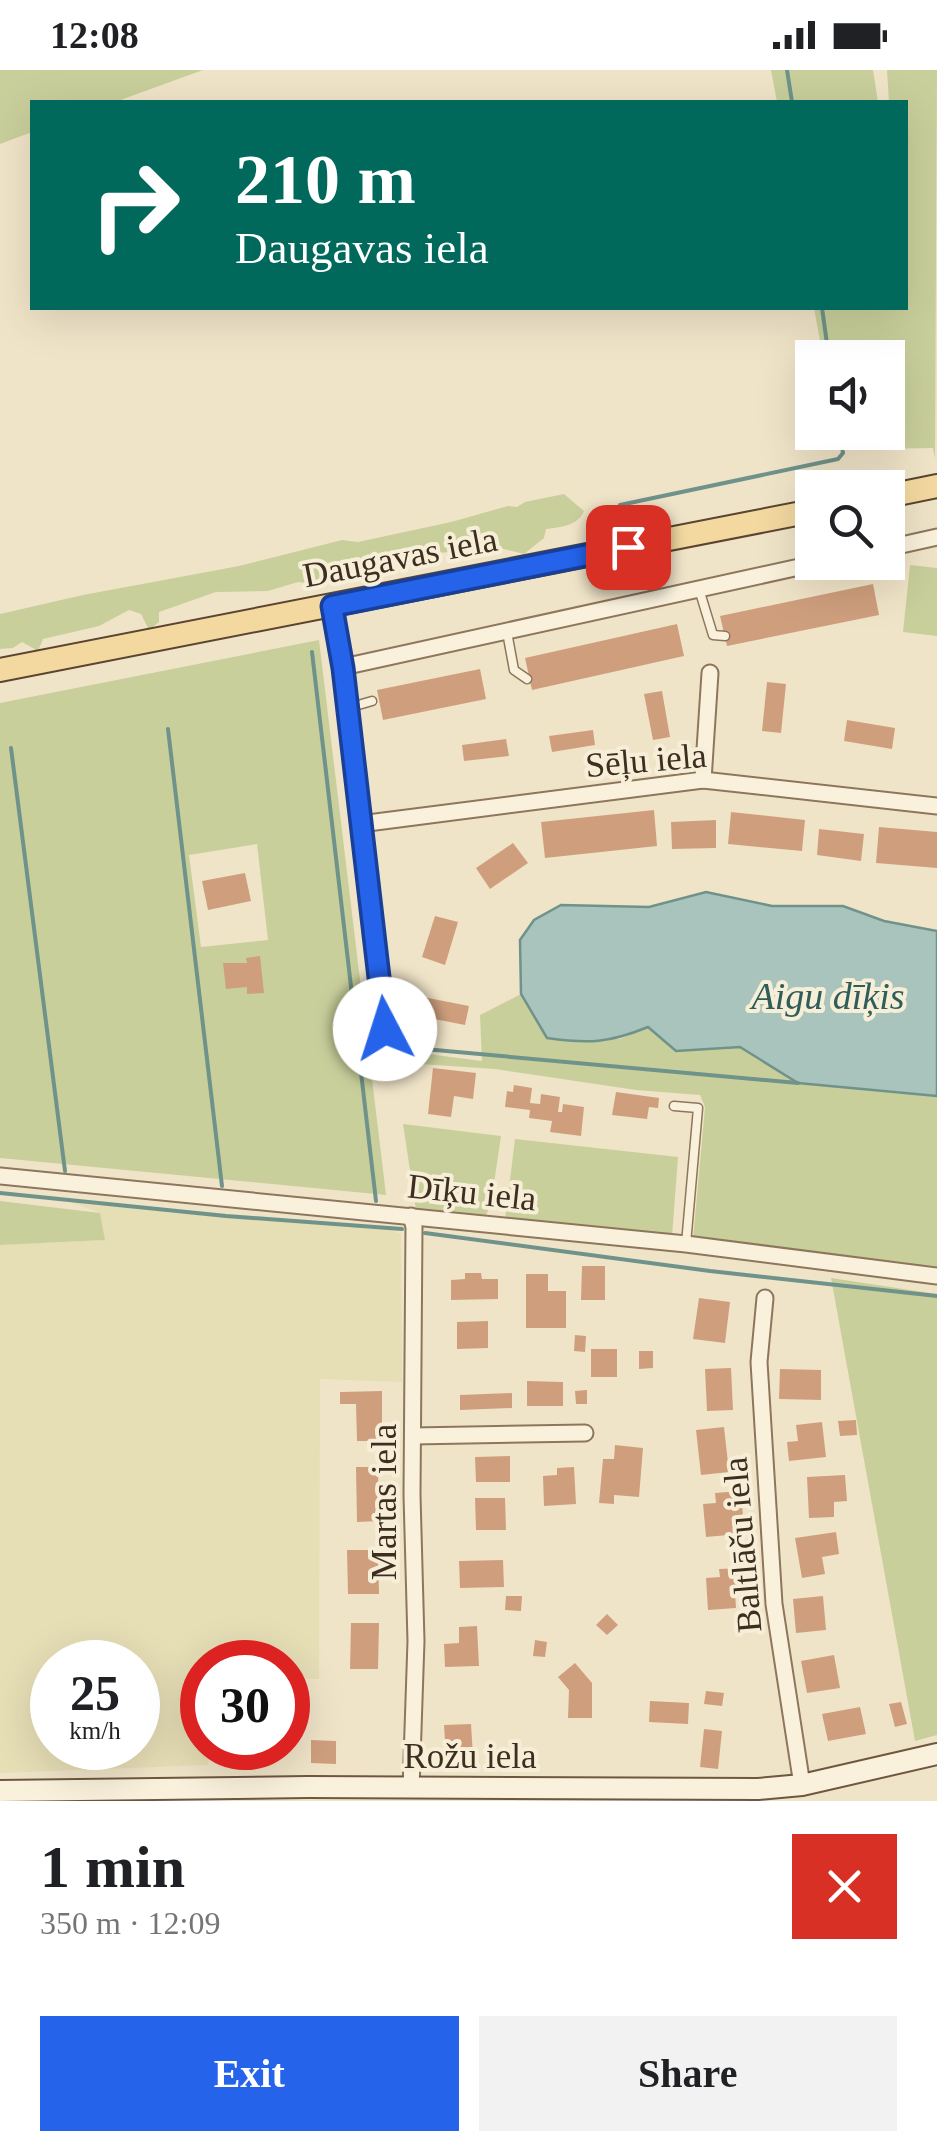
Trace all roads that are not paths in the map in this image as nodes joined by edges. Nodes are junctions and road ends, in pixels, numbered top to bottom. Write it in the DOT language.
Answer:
graph roads {
  1 [pos="937,486"];
  2 [pos="905,493"];
  3 [pos="795,514"];
  4 [pos="937,537"];
  5 [pos="905,544"];
  6 [pos="795,568"];
  7 [pos="699,589"];
  8 [pos="332,606"];
  9 [pos="506,632"];
  10 [pos="724,636"];
  11 [pos="343,668"];
  12 [pos="0,670"];
  13 [pos="710,673"];
  14 [pos="527,679"];
  15 [pos="372,701"];
  16 [pos="347,708"];
  17 [pos="703,780"];
  18 [pos="937,806"];
  19 [pos="360,824"];
  20 [pos="385,1029"];
  21 [pos="674,1106"];
  22 [pos="0,1176"];
  23 [pos="411,1216"];
  24 [pos="686,1244"];
  25 [pos="937,1276"];
  26 [pos="765,1298"];
  27 [pos="585,1433"];
  28 [pos="413,1436"];
  29 [pos="937,1754"];
  30 [pos="802,1786"];
  31 [pos="0,1791"];
  32 [pos="404,1793"];
  33 [pos="307,1794"];
  34 [pos="642,1795"];
  35 [pos="86,1796"];
  1 -- 2 [label="main road"];
  3 -- 8 [label="main road, Daugavas iela"];
  4 -- 5 [label="street"];
  6 -- 7 [label="street"];
  7 -- 9 [label="street"];
  7 -- 10 [label="lane"];
  8 -- 11 [label="street"];
  8 -- 12 [label="main road, Daugavas iela"];
  9 -- 11 [label="street"];
  9 -- 14 [label="lane"];
  11 -- 16 [label="street"];
  13 -- 17 [label="street"];
  15 -- 16 [label="lane"];
  16 -- 19 [label="street"];
  17 -- 18 [label="street, Sēļu iela"];
  17 -- 19 [label="street, Sēļu iela"];
  19 -- 20 [label="street"];
  21 -- 24 [label="lane"];
  22 -- 23 [label="street, Dīķu iela"];
  23 -- 24 [label="street, Dīķu iela"];
  23 -- 28 [label="street, Martas iela"];
  24 -- 25 [label="street, Dīķu iela"];
  26 -- 30 [label="street, Baltlāču iela"];
  27 -- 28 [label="street"];
  28 -- 32 [label="street, Martas iela"];
  29 -- 30 [label="street, Rožu iela"];
  30 -- 34 [label="street, Rožu iela"];
  31 -- 35 [label="street, Rožu iela"];
  32 -- 33 [label="street, Rožu iela"];
  32 -- 34 [label="street, Rožu iela"];
  33 -- 35 [label="street, Rožu iela"];
}
